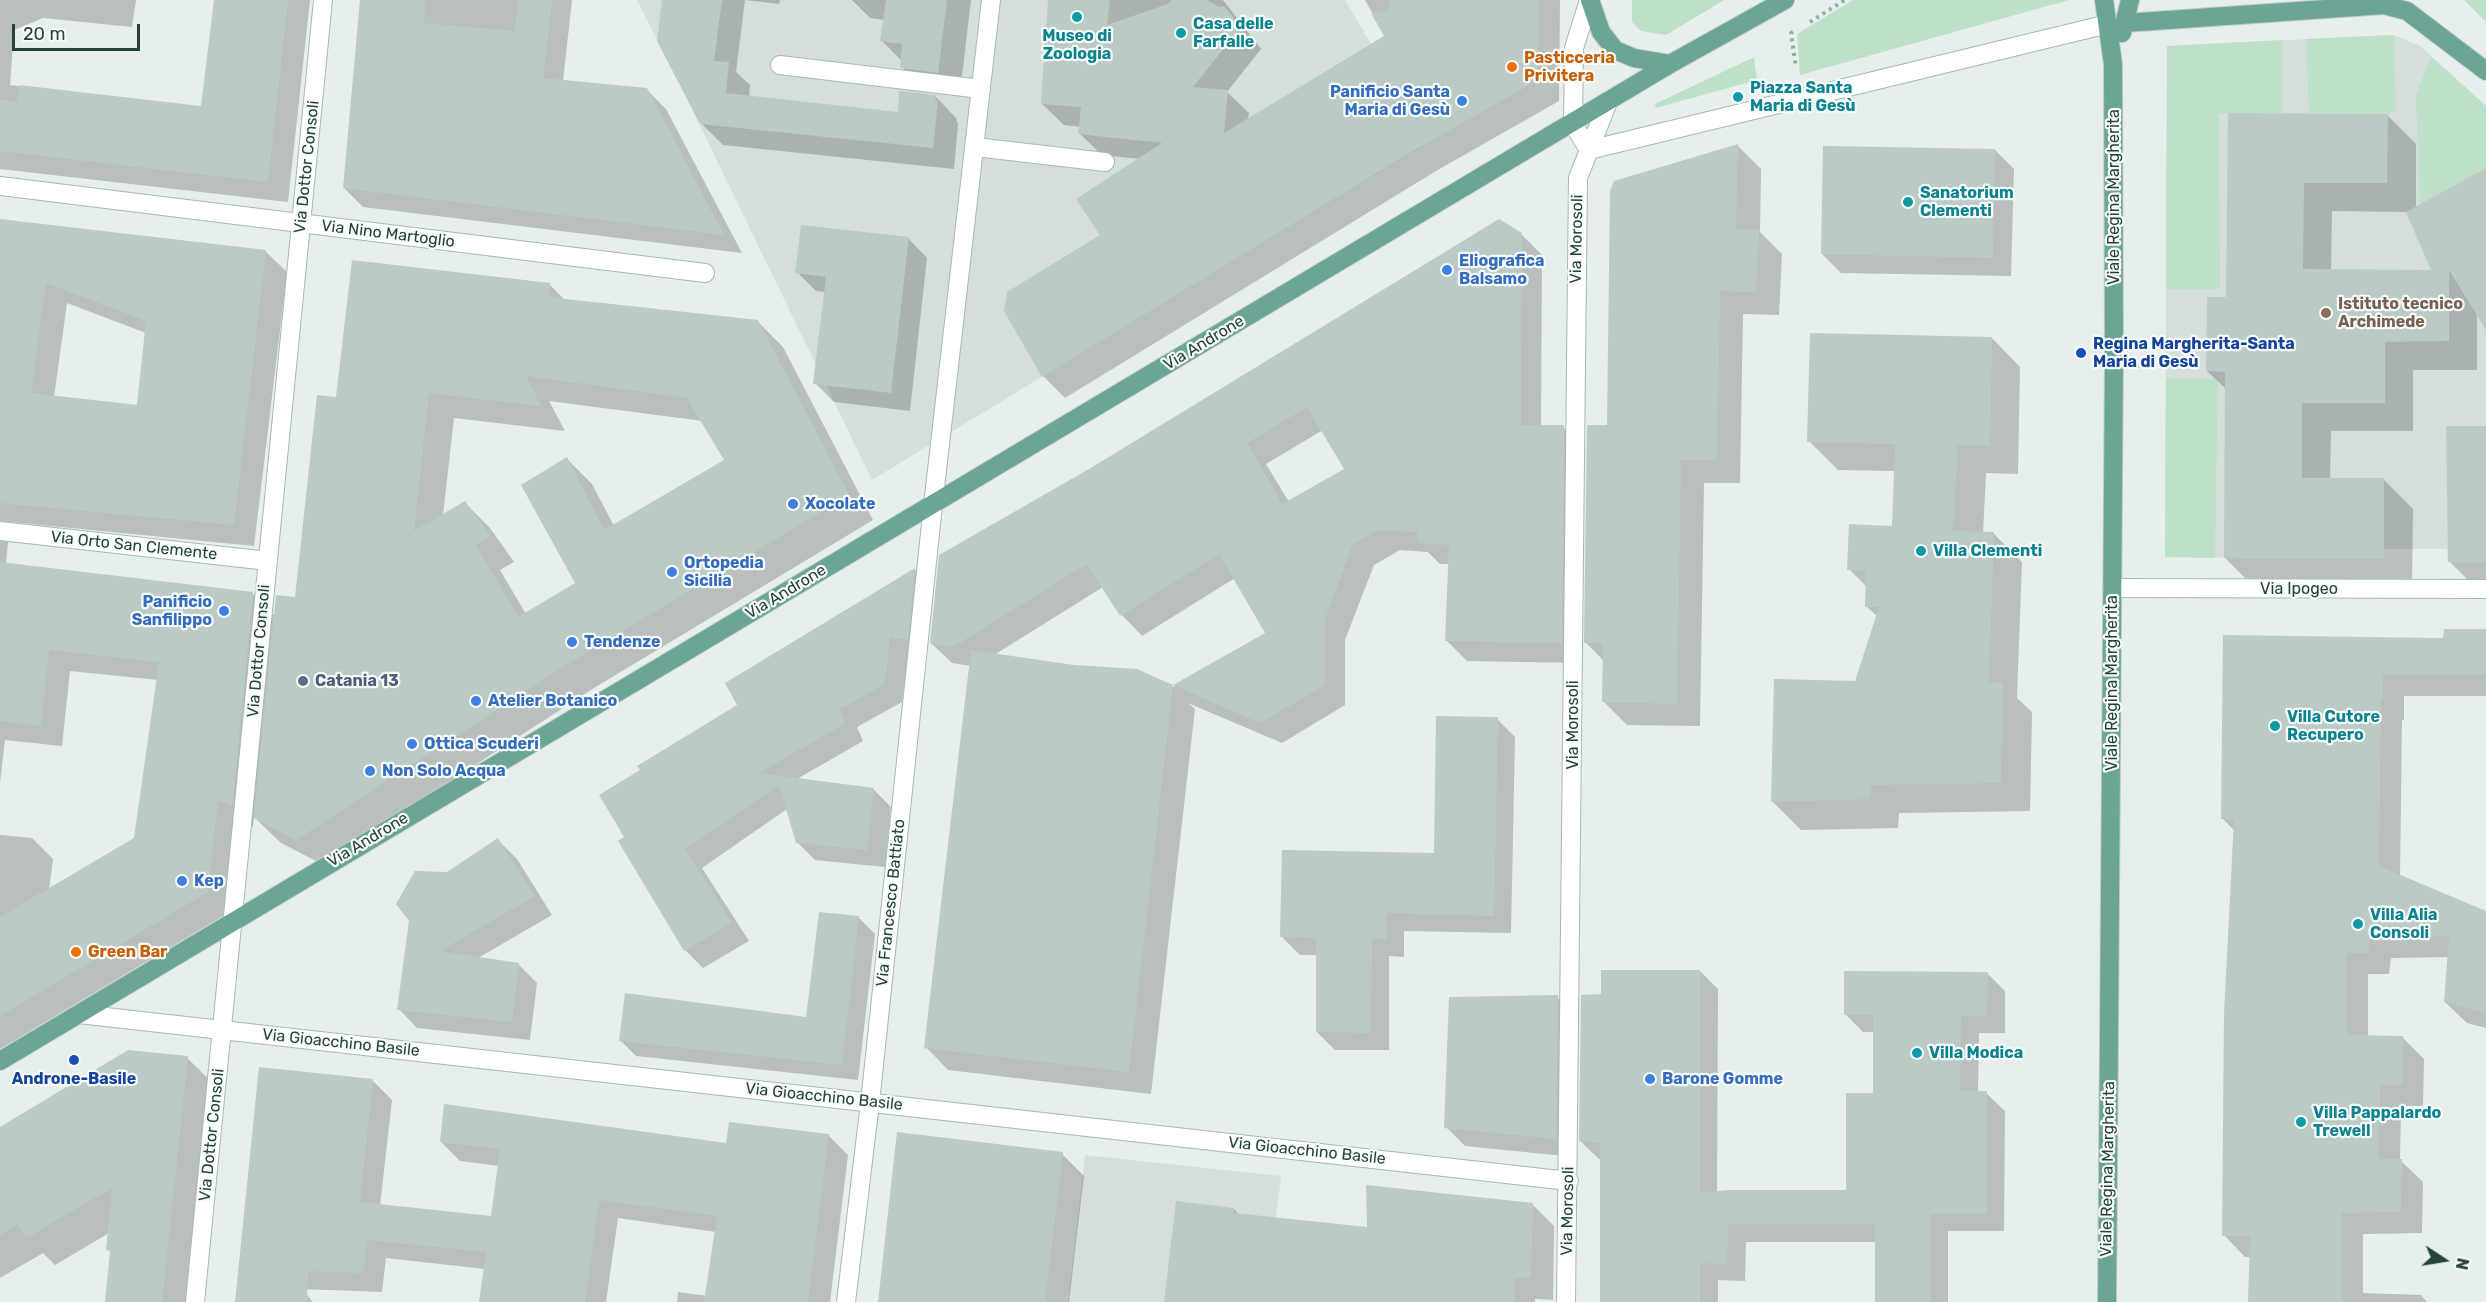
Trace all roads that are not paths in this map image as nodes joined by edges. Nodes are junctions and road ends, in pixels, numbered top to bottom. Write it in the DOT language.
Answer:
graph roads {
  1 [pos="323,0"];
  2 [pos="991,0"];
  3 [pos="1589,0"];
  4 [pos="1785,0"];
  5 [pos="2104,0"];
  6 [pos="2130,0"];
  7 [pos="2356,4"];
  8 [pos="2116,24"];
  9 [pos="1670,64"];
  10 [pos="780,65"];
  11 [pos="2486,71"];
  12 [pos="981,89"];
  13 [pos="1608,102"];
  14 [pos="1573,124"];
  15 [pos="975,147"];
  16 [pos="1588,150"];
  17 [pos="1105,162"];
  18 [pos="0,186"];
  19 [pos="301,223"];
  20 [pos="705,273"];
  21 [pos="933,505"];
  22 [pos="0,531"];
  23 [pos="268,561"];
  24 [pos="2112,588"];
  25 [pos="2486,589"];
  26 [pos="232,921"];
  27 [pos="79,1014"];
  28 [pos="222,1030"];
  29 [pos="0,1061"];
  30 [pos="870,1103"];
  31 [pos="1569,1180"];
  32 [pos="195,1302"];
  33 [pos="846,1302"];
  34 [pos="1566,1302"];
  35 [pos="2107,1302"];
  1 -- 19 [label="street, Via Dottor Consoli"];
  2 -- 12 [label="street, Via Francesco Battiato"];
  3 -- 9 [label="main road"];
  3 -- 14 [label="street"];
  4 -- 9 [label="main road, Via Androne"];
  5 -- 8 [label="main road, Viale Regina Margherita"];
  6 -- 8 [label="main road"];
  7 -- 8 [label="main road"];
  7 -- 11 [label="main road"];
  8 -- 16 [label="street"];
  8 -- 24 [label="main road, Viale Regina Margherita"];
  9 -- 13 [label="main road, Via Androne"];
  10 -- 12 [label="street"];
  12 -- 15 [label="street, Via Francesco Battiato"];
  13 -- 14 [label="main road, Via Androne"];
  13 -- 16 [label="street, Via Morosoli"];
  14 -- 16 [label="street"];
  14 -- 21 [label="main road, Via Androne"];
  15 -- 17 [label="street"];
  15 -- 21 [label="street, Via Francesco Battiato"];
  16 -- 31 [label="street, Via Morosoli"];
  18 -- 19 [label="street, Via Nino Martoglio"];
  19 -- 20 [label="street, Via Nino Martoglio"];
  19 -- 23 [label="street, Via Dottor Consoli"];
  21 -- 26 [label="main road, Via Androne"];
  21 -- 30 [label="street, Via Francesco Battiato"];
  22 -- 23 [label="street, Via Orto San Clemente"];
  23 -- 26 [label="street, Via Dottor Consoli"];
  24 -- 25 [label="street, Via Ipogeo"];
  24 -- 35 [label="main road, Viale Regina Margherita"];
  26 -- 27 [label="main road, Via Androne"];
  26 -- 28 [label="street, Via Dottor Consoli"];
  27 -- 28 [label="street, Via Gioacchino Basile"];
  27 -- 29 [label="main road, Via Androne"];
  28 -- 30 [label="street, Via Gioacchino Basile"];
  28 -- 32 [label="street, Via Dottor Consoli"];
  30 -- 31 [label="street, Via Gioacchino Basile"];
  30 -- 33 [label="street, Via Francesco Battiato"];
  31 -- 34 [label="street, Via Morosoli"];
}
